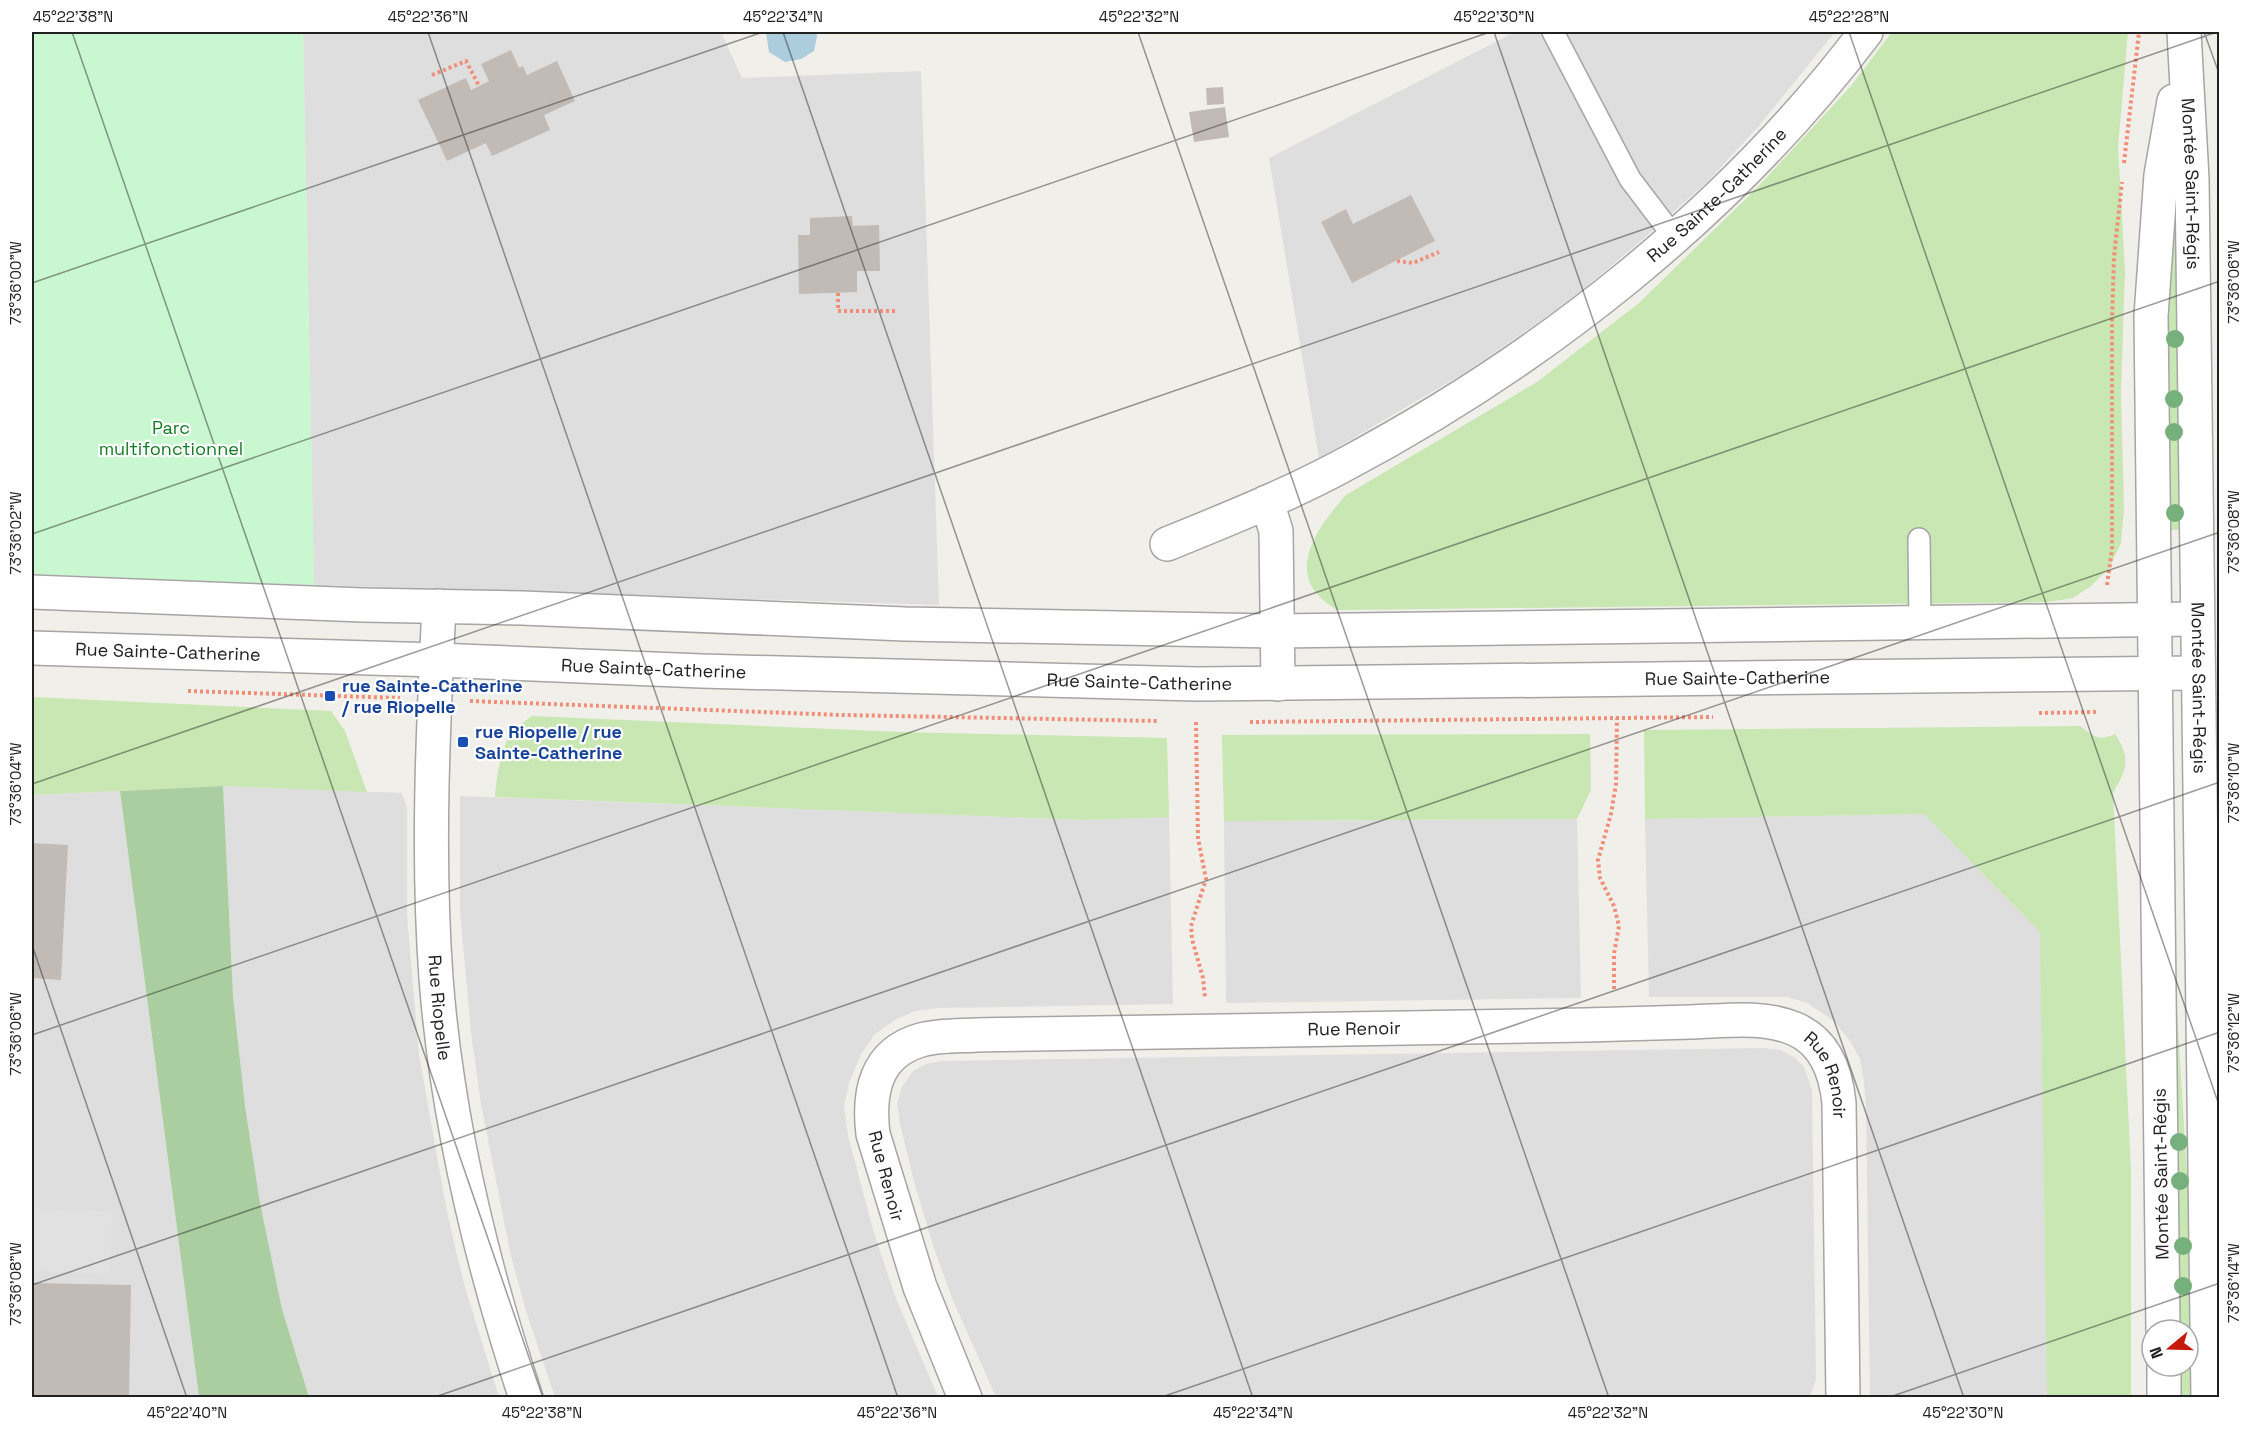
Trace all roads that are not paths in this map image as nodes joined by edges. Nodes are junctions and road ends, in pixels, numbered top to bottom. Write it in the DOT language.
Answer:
graph roads {
  1 [pos="1553,32"];
  2 [pos="1866,32"];
  3 [pos="2184,40"];
  4 [pos="1674,237"];
  5 [pos="1267,502"];
  6 [pos="1919,539"];
  7 [pos="1167,544"];
  8 [pos="32,592"];
  9 [pos="439,606"];
  10 [pos="2153,619"];
  11 [pos="2196,619"];
  12 [pos="1920,622"];
  13 [pos="1277,631"];
  14 [pos="32,648"];
  15 [pos="437,660"];
  16 [pos="2197,673"];
  17 [pos="2154,674"];
  18 [pos="1278,684"];
  19 [pos="2163,1318"];
  20 [pos="2164,1378"];
  21 [pos="526,1398"];
  22 [pos="965,1398"];
  23 [pos="1843,1398"];
  24 [pos="2164,1398"];
  25 [pos="2208,1398"];
  1 -- 4 [label="lane"];
  2 -- 4 [label="street, Rue Sainte-Catherine"];
  3 -- 10 [label="street, Montée Saint-Régis"];
  3 -- 11 [label="street, Montée Saint-Régis"];
  4 -- 5 [label="street, Rue Sainte-Catherine"];
  5 -- 7 [label="street, Rue Sainte-Catherine"];
  5 -- 13 [label="street"];
  6 -- 12 [label="lane"];
  8 -- 9 [label="street"];
  9 -- 13 [label="street"];
  9 -- 15 [label="street, Rue Riopelle"];
  10 -- 11 [label="street"];
  10 -- 12 [label="street"];
  10 -- 17 [label="street, Montée Saint-Régis"];
  11 -- 16 [label="street, Montée Saint-Régis"];
  12 -- 13 [label="street"];
  13 -- 18 [label="street"];
  14 -- 15 [label="street, Rue Sainte-Catherine"];
  15 -- 18 [label="street, Rue Sainte-Catherine"];
  15 -- 21 [label="street, Rue Riopelle"];
  16 -- 17 [label="street, Rue Sainte-Catherine"];
  16 -- 25 [label="street, Montée Saint-Régis"];
  17 -- 18 [label="street, Rue Sainte-Catherine"];
  17 -- 19 [label="street, Montée Saint-Régis"];
  20 -- 24 [label="street"];
  22 -- 23 [label="street, Rue Renoir"];
}
